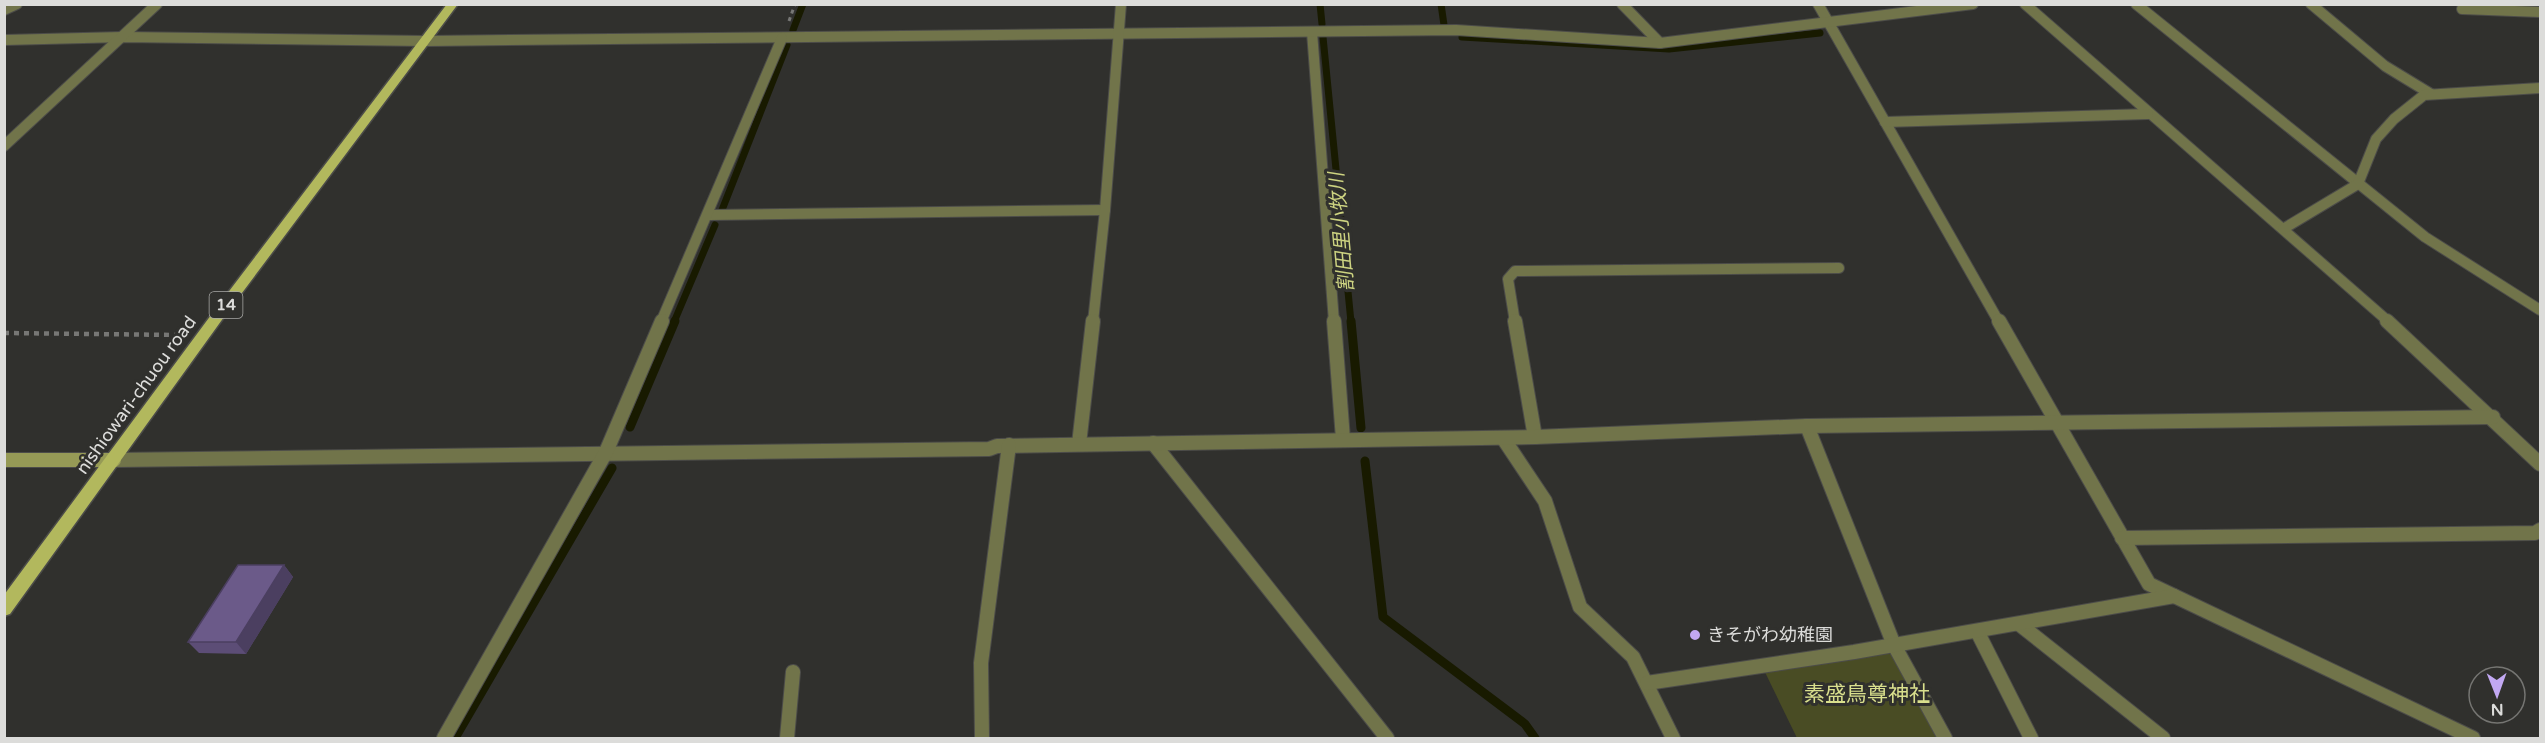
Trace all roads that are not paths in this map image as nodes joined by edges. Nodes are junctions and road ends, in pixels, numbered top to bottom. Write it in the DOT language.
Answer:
graph roads {
  1 [pos="17,4"];
  2 [pos="157,4"];
  3 [pos="453,4"];
  4 [pos="1121,4"];
  5 [pos="1622,4"];
  6 [pos="1818,4"];
  7 [pos="1973,4"];
  8 [pos="2025,4"];
  9 [pos="2136,4"];
  10 [pos="2311,4"];
  11 [pos="2462,9"];
  12 [pos="4,10"];
  13 [pos="2541,12"];
  14 [pos="1829,24"];
  15 [pos="1312,32"];
  16 [pos="1118,33"];
  17 [pos="123,37"];
  18 [pos="782,38"];
  19 [pos="4,40"];
  20 [pos="426,41"];
  21 [pos="1660,43"];
  22 [pos="2541,88"];
  23 [pos="2431,94"];
  24 [pos="2148,114"];
  25 [pos="1885,122"];
  26 [pos="4,146"];
  27 [pos="2358,184"];
  28 [pos="1105,210"];
  29 [pos="709,215"];
  30 [pos="2283,229"];
  31 [pos="1839,267"];
  32 [pos="2541,310"];
  33 [pos="2493,417"];
  34 [pos="2055,423"];
  35 [pos="1807,426"];
  36 [pos="1535,437"];
  37 [pos="1503,438"];
  38 [pos="1344,439"];
  39 [pos="1153,442"];
  40 [pos="1079,444"];
  41 [pos="1009,446"];
  42 [pos="606,452"];
  43 [pos="4,460"];
  44 [pos="114,460"];
  45 [pos="2541,464"];
  46 [pos="2541,530"];
  47 [pos="2122,538"];
  48 [pos="2174,596"];
  49 [pos="4,609"];
  50 [pos="2019,624"];
  51 [pos="1977,631"];
  52 [pos="1894,645"];
  53 [pos="793,672"];
  54 [pos="1647,683"];
  55 [pos="444,738"];
  56 [pos="787,738"];
  57 [pos="982,738"];
  58 [pos="1387,738"];
  59 [pos="1673,738"];
  60 [pos="1945,738"];
  61 [pos="2031,738"];
  62 [pos="2163,738"];
  63 [pos="2473,738"];
  1 -- 12 [label="street"];
  2 -- 17 [label="street"];
  3 -- 20 [label="main road, nishiowari-chuou road / 14"];
  4 -- 16 [label="street"];
  5 -- 21 [label="street"];
  6 -- 14 [label="street"];
  7 -- 14 [label="street"];
  8 -- 24 [label="street"];
  9 -- 27 [label="street"];
  10 -- 23 [label="street"];
  11 -- 13 [label="street"];
  14 -- 21 [label="street"];
  14 -- 25 [label="street"];
  15 -- 16 [label="street"];
  15 -- 21 [label="street"];
  15 -- 38 [label="street"];
  16 -- 18 [label="street"];
  16 -- 28 [label="street"];
  17 -- 19 [label="street"];
  17 -- 20 [label="street"];
  17 -- 26 [label="street"];
  18 -- 20 [label="street"];
  18 -- 29 [label="street"];
  20 -- 44 [label="main road, nishiowari-chuou road / 14"];
  22 -- 23 [label="street"];
  23 -- 27 [label="street"];
  24 -- 25 [label="street"];
  24 -- 30 [label="street"];
  25 -- 34 [label="street"];
  27 -- 30 [label="street"];
  27 -- 32 [label="street"];
  28 -- 29 [label="street"];
  28 -- 40 [label="street"];
  29 -- 42 [label="street"];
  30 -- 33 [label="street"];
  31 -- 36 [label="street"];
  33 -- 34 [label="street"];
  33 -- 45 [label="street"];
  34 -- 35 [label="street"];
  34 -- 47 [label="street"];
  35 -- 36 [label="street"];
  35 -- 52 [label="street"];
  36 -- 37 [label="street"];
  37 -- 38 [label="street"];
  37 -- 54 [label="street"];
  38 -- 39 [label="street"];
  39 -- 40 [label="street"];
  39 -- 58 [label="street"];
  40 -- 41 [label="street"];
  41 -- 42 [label="street"];
  41 -- 57 [label="street"];
  42 -- 44 [label="street"];
  42 -- 55 [label="street"];
  43 -- 44 [label="street"];
  44 -- 49 [label="main road, nishiowari-chuou road / 14"];
  46 -- 47 [label="street"];
  47 -- 48 [label="street"];
  48 -- 50 [label="street"];
  48 -- 63 [label="street"];
  50 -- 51 [label="street"];
  50 -- 62 [label="street"];
  51 -- 52 [label="street"];
  51 -- 61 [label="street"];
  52 -- 54 [label="street"];
  52 -- 60 [label="street"];
  53 -- 56 [label="street"];
  54 -- 59 [label="street"];
}
